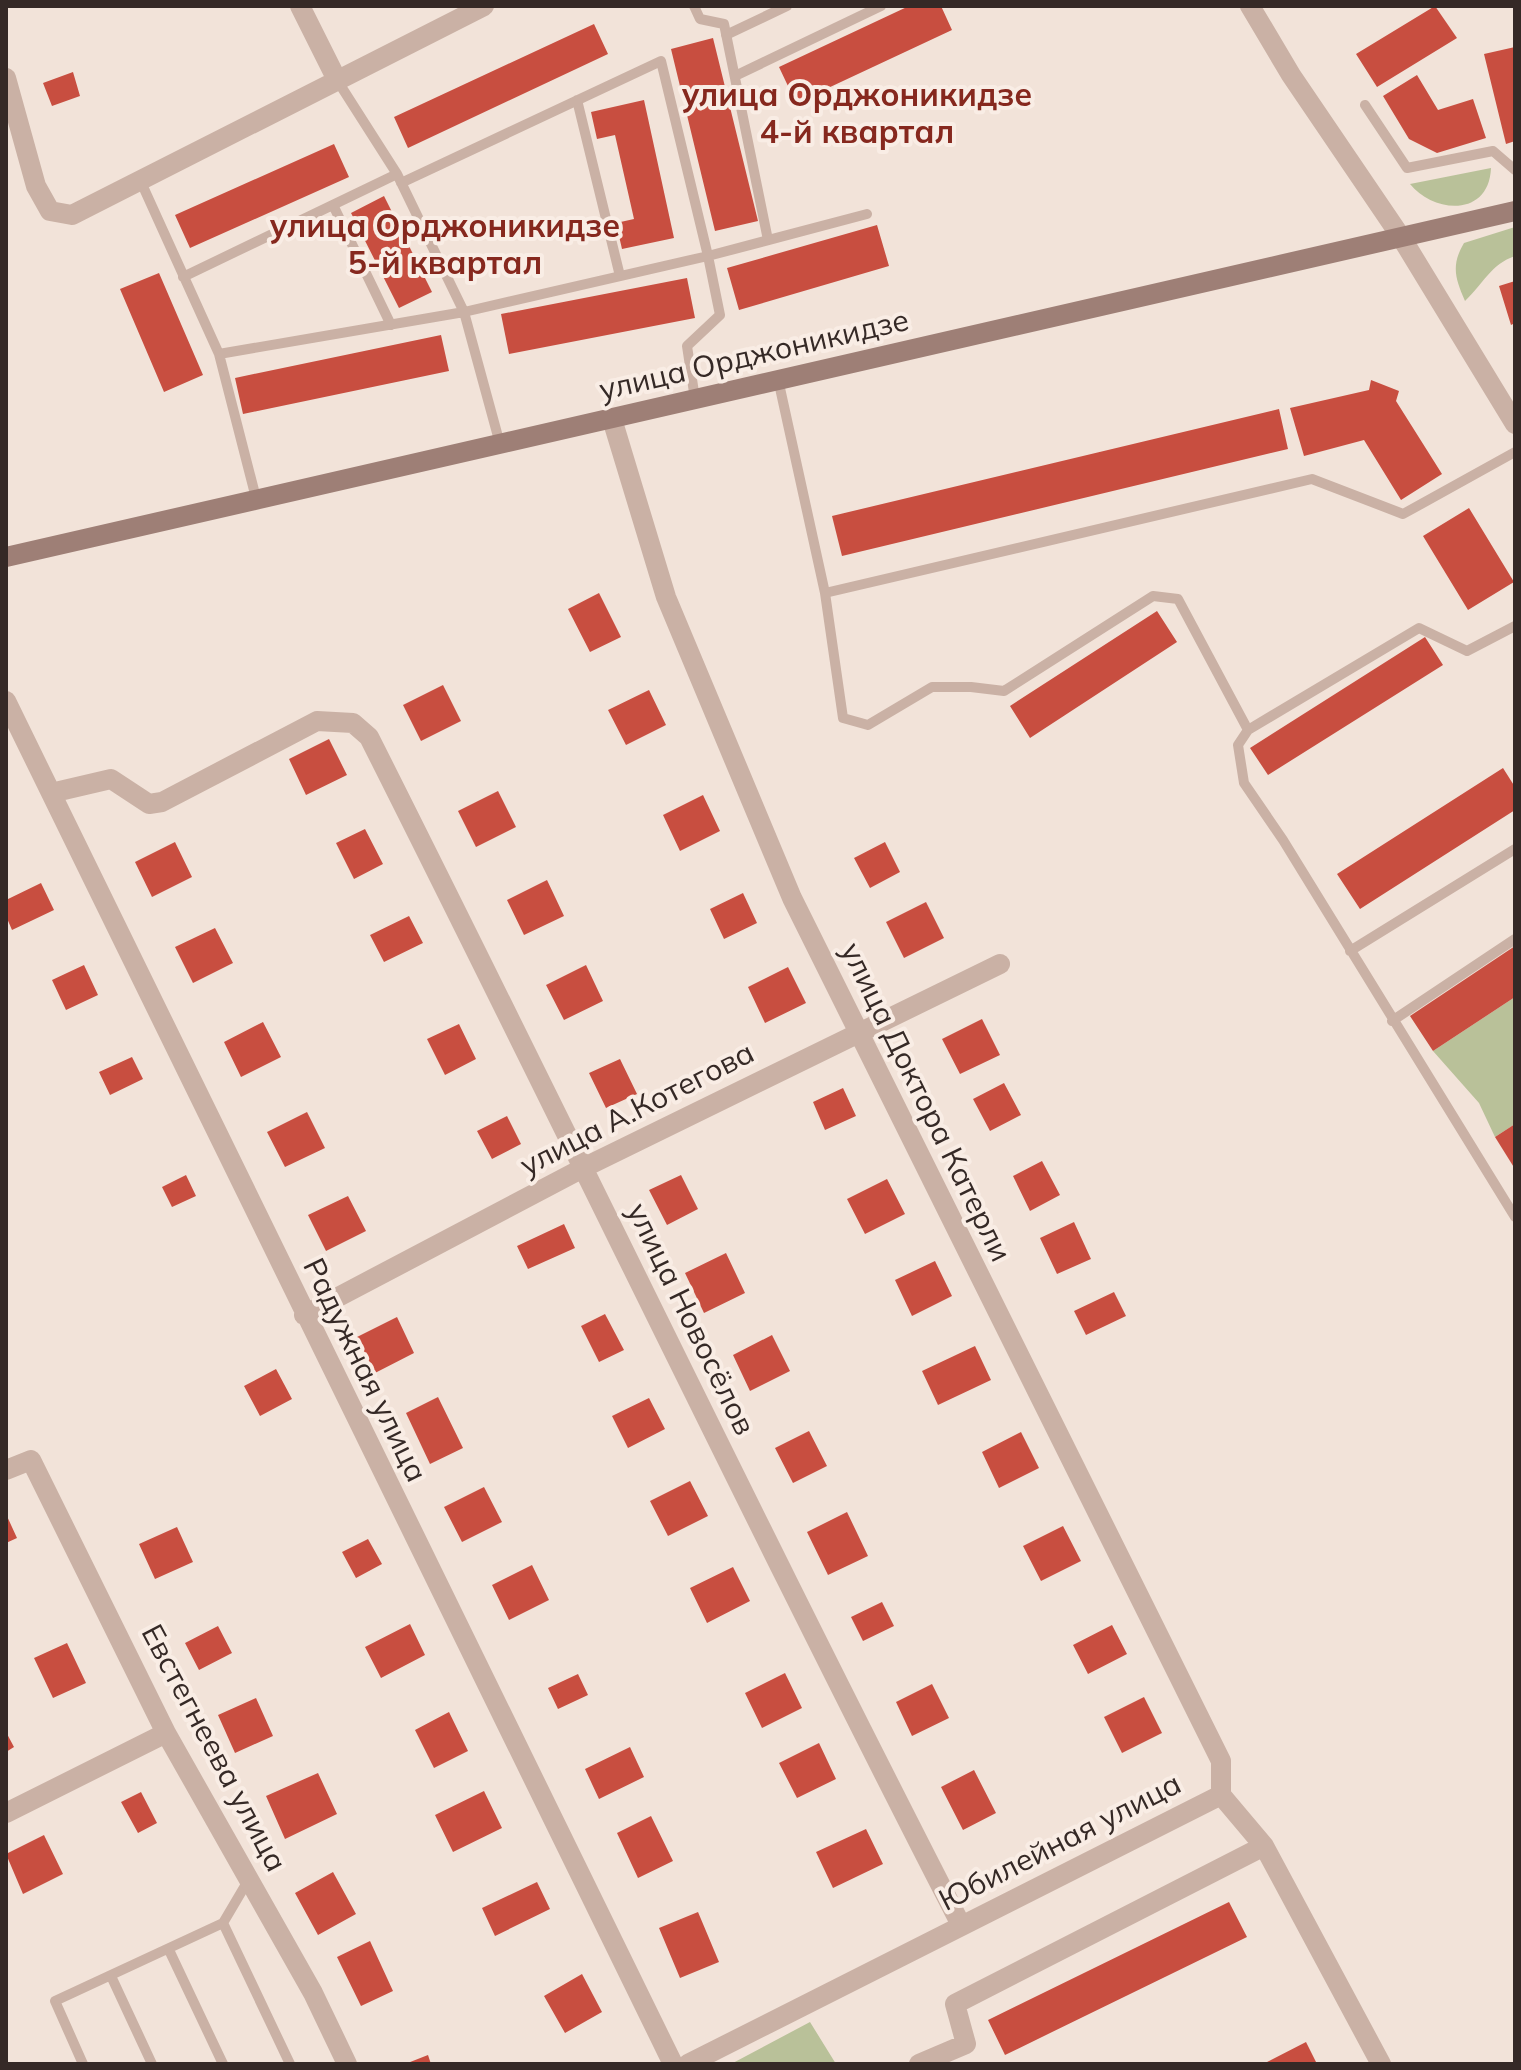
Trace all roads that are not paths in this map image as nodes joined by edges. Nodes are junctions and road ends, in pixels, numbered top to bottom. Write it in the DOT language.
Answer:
graph roads {
  1 [pos="300,6"];
  2 [pos="484,6"];
  3 [pos="694,6"];
  4 [pos="787,6"];
  5 [pos="881,6"];
  6 [pos="1250,6"];
  7 [pos="726,35"];
  8 [pos="735,76"];
  9 [pos="6,78"];
  10 [pos="337,80"];
  11 [pos="577,100"];
  12 [pos="1365,105"];
  13 [pos="1515,170"];
  14 [pos="399,178"];
  15 [pos="141,182"];
  16 [pos="333,205"];
  17 [pos="1515,211"];
  18 [pos="867,214"];
  19 [pos="1401,237"];
  20 [pos="768,240"];
  21 [pos="708,256"];
  22 [pos="620,276"];
  23 [pos="183,277"];
  24 [pos="464,312"];
  25 [pos="391,325"];
  26 [pos="219,354"];
  27 [pos="778,379"];
  28 [pos="695,399"];
  29 [pos="612,419"];
  30 [pos="1515,424"];
  31 [pos="500,444"];
  32 [pos="1515,452"];
  33 [pos="256,498"];
  34 [pos="6,557"];
  35 [pos="825,593"];
  36 [pos="1515,626"];
  37 [pos="6,701"];
  38 [pos="1248,730"];
  39 [pos="51,793"];
  40 [pos="1515,849"];
  41 [pos="1515,939"];
  42 [pos="1350,951"];
  43 [pos="1000,964"];
  44 [pos="1392,1021"];
  45 [pos="859,1032"];
  46 [pos="585,1167"];
  47 [pos="1513,1210"];
  48 [pos="304,1315"];
  49 [pos="6,1470"];
  50 [pos="166,1733"];
  51 [pos="1221,1795"];
  52 [pos="6,1813"];
  53 [pos="1264,1846"];
  54 [pos="250,1877"];
  55 [pos="223,1923"];
  56 [pos="961,1925"];
  57 [pos="169,1950"];
  58 [pos="111,1976"];
  59 [pos="83,2064"];
  60 [pos="152,2064"];
  61 [pos="223,2064"];
  62 [pos="290,2064"];
  63 [pos="347,2064"];
  64 [pos="673,2064"];
  65 [pos="688,2064"];
  66 [pos="919,2064"];
  67 [pos="1381,2064"];
  1 -- 10 [label="street"];
  2 -- 10 [label="street"];
  3 -- 7 [label="lane"];
  4 -- 7 [label="lane"];
  5 -- 8 [label="lane"];
  6 -- 19 [label="street"];
  7 -- 8 [label="lane"];
  8 -- 20 [label="lane"];
  9 -- 15 [label="street"];
  10 -- 14 [label="lane"];
  10 -- 15 [label="street"];
  11 -- 14 [label="lane"];
  11 -- 21 [label="lane"];
  11 -- 22 [label="lane"];
  12 -- 13 [label="lane"];
  14 -- 16 [label="lane"];
  14 -- 24 [label="lane"];
  15 -- 23 [label="lane"];
  16 -- 23 [label="lane"];
  16 -- 25 [label="lane"];
  17 -- 19 [label="main road, улица Орджоникидзе"];
  18 -- 20 [label="lane"];
  19 -- 27 [label="main road, улица Орджоникидзе"];
  19 -- 30 [label="street"];
  20 -- 21 [label="lane"];
  21 -- 22 [label="lane"];
  21 -- 28 [label="lane"];
  22 -- 24 [label="lane"];
  23 -- 26 [label="lane"];
  24 -- 25 [label="lane"];
  24 -- 31 [label="lane"];
  25 -- 26 [label="lane"];
  26 -- 33 [label="lane"];
  27 -- 28 [label="main road, улица Орджоникидзе"];
  27 -- 35 [label="lane"];
  28 -- 29 [label="main road, улица Орджоникидзе"];
  29 -- 31 [label="main road, улица Орджоникидзе"];
  29 -- 45 [label="street, улица Доктора Катерли"];
  31 -- 33 [label="main road, улица Орджоникидзе"];
  32 -- 35 [label="lane"];
  33 -- 34 [label="main road, улица Орджоникидзе"];
  35 -- 38 [label="lane"];
  36 -- 38 [label="lane"];
  37 -- 39 [label="street, Радужная улица"];
  38 -- 42 [label="lane"];
  39 -- 46 [label="street, улица Новосёлов"];
  39 -- 48 [label="street, Радужная улица"];
  40 -- 42 [label="lane"];
  41 -- 44 [label="lane"];
  42 -- 44 [label="lane"];
  43 -- 45 [label="street, улица А.Котегова"];
  44 -- 47 [label="lane"];
  45 -- 46 [label="street, улица А.Котегова"];
  45 -- 51 [label="street, улица Доктора Катерли"];
  46 -- 48 [label="street, улица А.Котегова"];
  46 -- 56 [label="street, улица Новосёлов"];
  48 -- 64 [label="street, Радужная улица"];
  49 -- 50 [label="street, Евстегнеева улица"];
  50 -- 52 [label="street"];
  50 -- 54 [label="street, Евстегнеева улица"];
  51 -- 53 [label="street, Юбилейная улица"];
  51 -- 56 [label="street, Юбилейная улица"];
  53 -- 66 [label="street"];
  53 -- 67 [label="street, Юбилейная улица"];
  54 -- 55 [label="lane"];
  54 -- 63 [label="street, Евстегнеева улица"];
  55 -- 57 [label="lane"];
  55 -- 62 [label="lane"];
  56 -- 65 [label="street, Юбилейная улица"];
  57 -- 58 [label="lane"];
  57 -- 61 [label="lane"];
  58 -- 59 [label="lane"];
  58 -- 60 [label="lane"];
}
